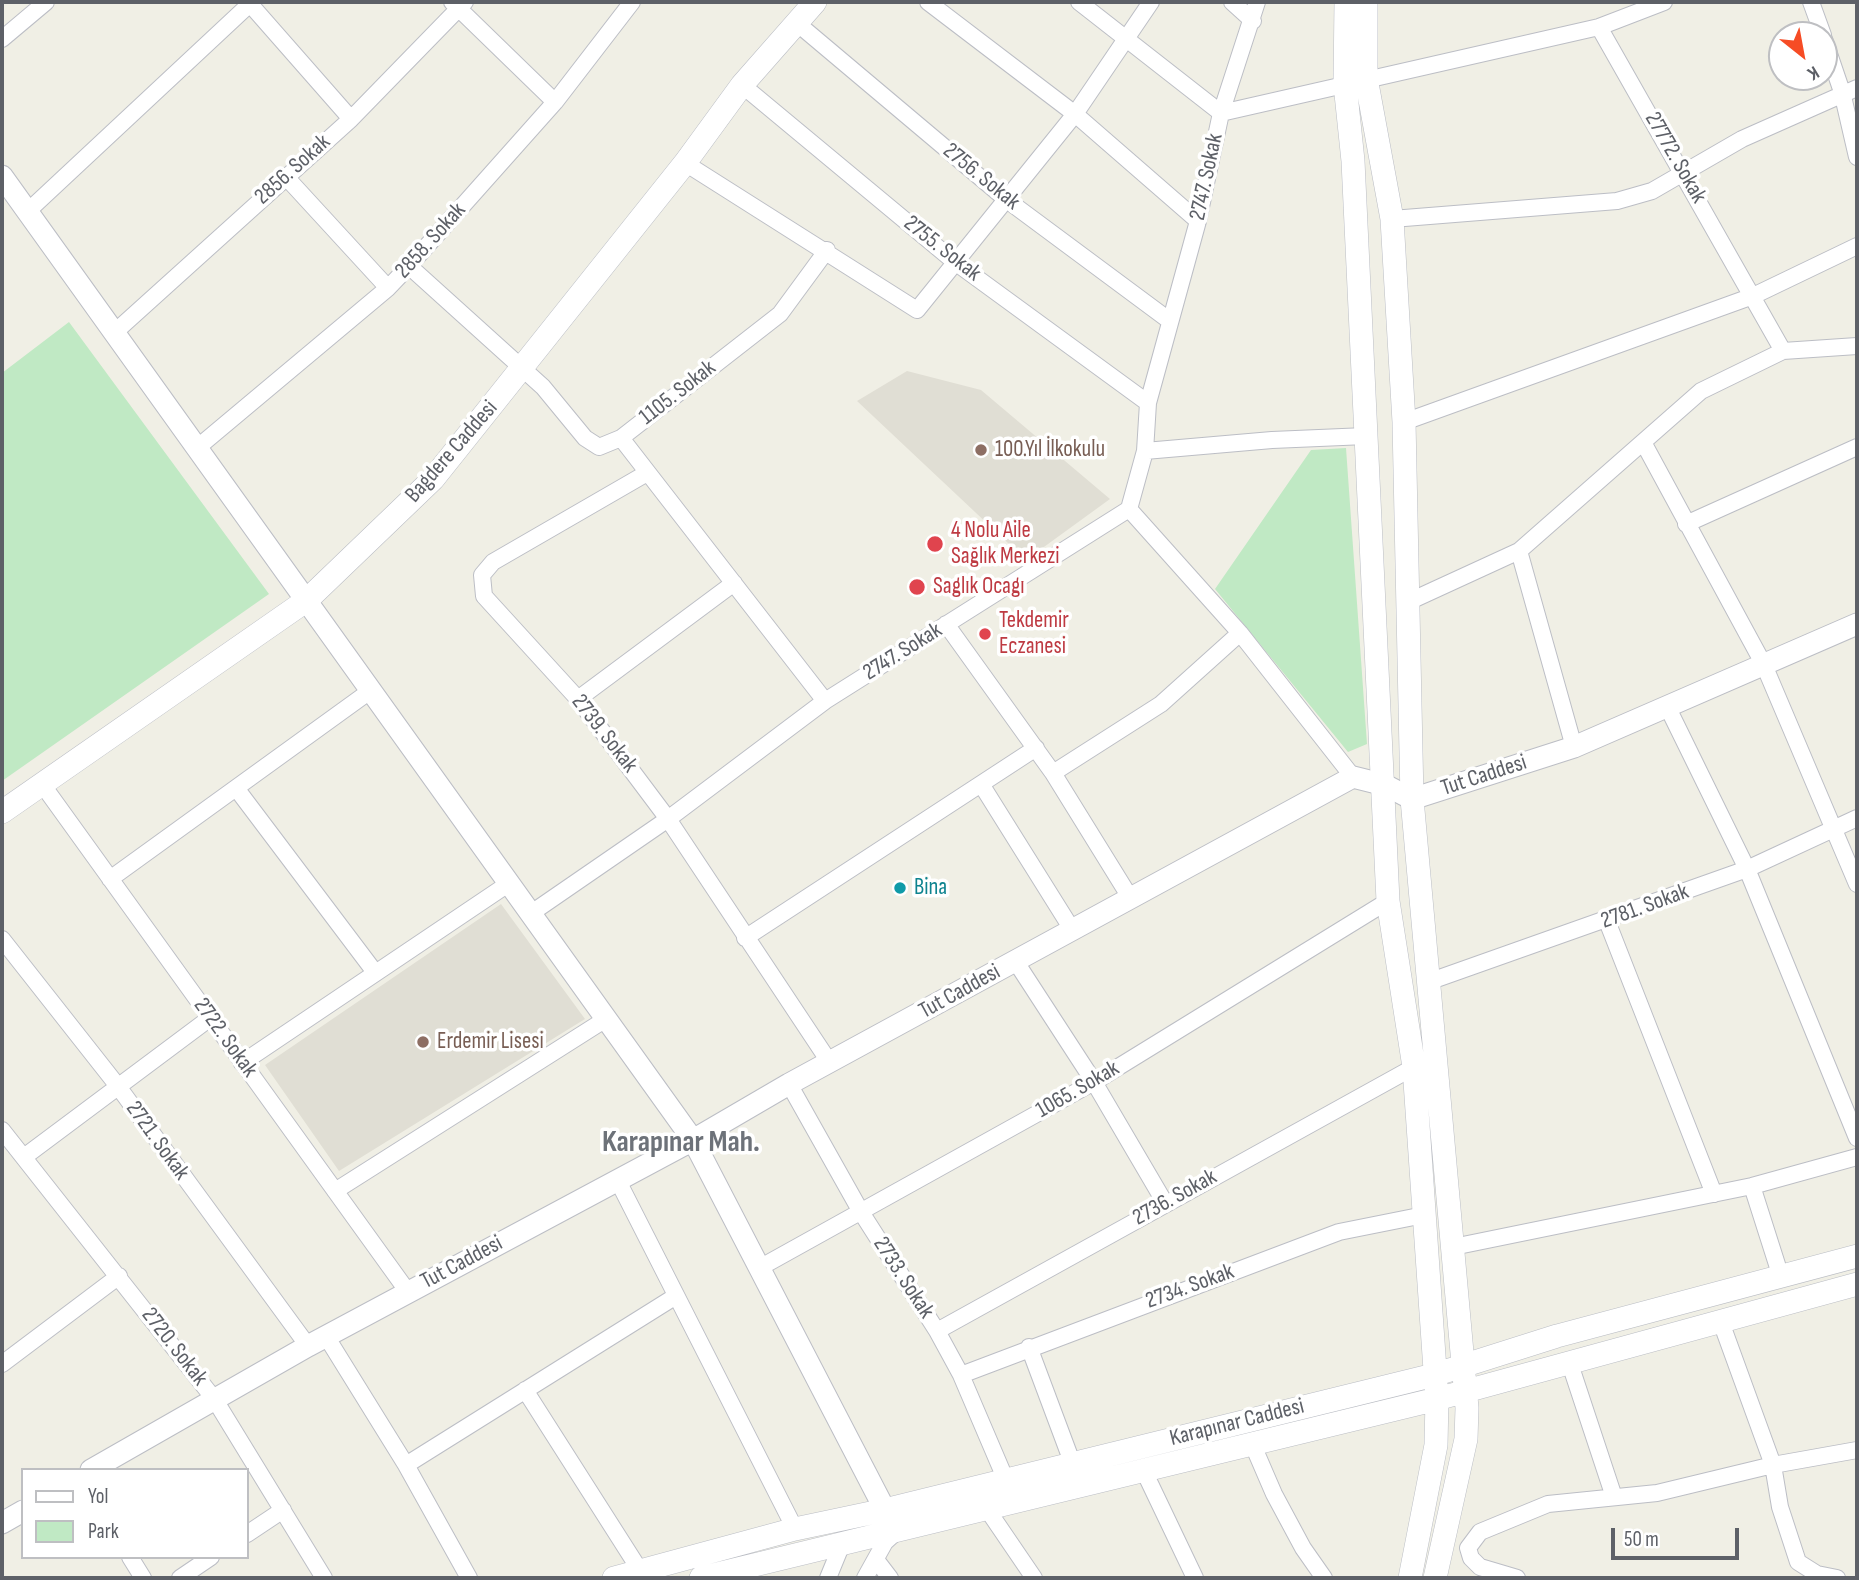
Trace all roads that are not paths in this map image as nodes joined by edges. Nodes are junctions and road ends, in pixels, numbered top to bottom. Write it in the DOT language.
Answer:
graph roads {
  1 [pos="46,2"];
  2 [pos="632,2"];
  3 [pos="815,2"];
  4 [pos="928,2"];
  5 [pos="1079,2"];
  6 [pos="1150,2"];
  7 [pos="1231,2"];
  8 [pos="1257,2"];
  9 [pos="1346,2"];
  10 [pos="1366,2"];
  11 [pos="1664,2"];
  12 [pos="1811,2"];
  13 [pos="251,3"];
  14 [pos="459,4"];
  15 [pos="1253,21"];
  16 [pos="1818,21"];
  17 [pos="798,24"];
  18 [pos="1599,27"];
  19 [pos="2,40"];
  20 [pos="1126,41"];
  21 [pos="1838,66"];
  22 [pos="1355,81"];
  23 [pos="742,85"];
  24 [pos="1850,90"];
  25 [pos="555,102"];
  26 [pos="1221,113"];
  27 [pos="1075,114"];
  28 [pos="351,119"];
  29 [pos="1857,157"];
  30 [pos="685,163"];
  31 [pos="1685,174"];
  32 [pos="2,176"];
  33 [pos="286,177"];
  34 [pos="1007,200"];
  35 [pos="27,212"];
  36 [pos="1392,219"];
  37 [pos="1198,221"];
  38 [pos="1857,246"];
  39 [pos="827,250"];
  40 [pos="955,262"];
  41 [pos="409,266"];
  42 [pos="387,288"];
  43 [pos="1754,296"];
  44 [pos="1170,321"];
  45 [pos="114,332"];
  46 [pos="1857,346"];
  47 [pos="1783,351"];
  48 [pos="522,370"];
  49 [pos="1148,403"];
  50 [pos="1404,422"];
  51 [pos="1366,436"];
  52 [pos="621,438"];
  53 [pos="1643,442"];
  54 [pos="1857,447"];
  55 [pos="197,448"];
  56 [pos="1145,451"];
  57 [pos="647,473"];
  58 [pos="1129,509"];
  59 [pos="1686,524"];
  60 [pos="1519,551"];
  61 [pos="734,583"];
  62 [pos="307,600"];
  63 [pos="1408,602"];
  64 [pos="946,624"];
  65 [pos="1857,624"];
  66 [pos="1240,633"];
  67 [pos="1764,665"];
  68 [pos="370,691"];
  69 [pos="578,699"];
  70 [pos="825,701"];
  71 [pos="1668,708"];
  72 [pos="1574,747"];
  73 [pos="1036,748"];
  74 [pos="1053,773"];
  75 [pos="1353,776"];
  76 [pos="42,784"];
  77 [pos="981,784"];
  78 [pos="1385,785"];
  79 [pos="236,788"];
  80 [pos="1412,799"];
  81 [pos="2,812"];
  82 [pos="668,818"];
  83 [pos="1857,818"];
  84 [pos="1835,827"];
  85 [pos="1747,869"];
  86 [pos="110,879"];
  87 [pos="508,884"];
  88 [pos="1857,884"];
  89 [pos="1131,899"];
  90 [pos="1388,901"];
  91 [pos="530,914"];
  92 [pos="1607,921"];
  93 [pos="1073,930"];
  94 [pos="745,938"];
  95 [pos="2,939"];
  96 [pos="1016,962"];
  97 [pos="374,971"];
  98 [pos="1428,982"];
  99 [pos="210,1018"];
  100 [pos="606,1019"];
  101 [pos="242,1063"];
  102 [pos="830,1063"];
  103 [pos="1414,1067"];
  104 [pos="1094,1082"];
  105 [pos="789,1084"];
  106 [pos="117,1085"];
  107 [pos="2,1130"];
  108 [pos="1857,1138"];
  109 [pos="693,1140"];
  110 [pos="24,1157"];
  111 [pos="1857,1157"];
  112 [pos="617,1179"];
  113 [pos="1752,1186"];
  114 [pos="335,1191"];
  115 [pos="1714,1194"];
  116 [pos="1165,1203"];
  117 [pos="861,1212"];
  118 [pos="1424,1215"];
  119 [pos="1453,1247"];
  120 [pos="1857,1256"];
  121 [pos="761,1267"];
  122 [pos="119,1276"];
  123 [pos="1781,1277"];
  124 [pos="1857,1284"];
  125 [pos="408,1292"];
  126 [pos="676,1296"];
  127 [pos="1721,1322"];
  128 [pos="937,1331"];
  129 [pos="317,1341"];
  130 [pos="1028,1347"];
  131 [pos="1569,1361"];
  132 [pos="2,1364"];
  133 [pos="1461,1365"];
  134 [pos="961,1375"];
  135 [pos="1434,1375"];
  136 [pos="525,1390"];
  137 [pos="1464,1391"];
  138 [pos="1437,1398"];
  139 [pos="215,1400"];
  140 [pos="1252,1443"];
  141 [pos="1857,1450"];
  142 [pos="1072,1462"];
  143 [pos="407,1465"];
  144 [pos="1773,1465"];
  145 [pos="95,1468"];
  146 [pos="1143,1469"];
  147 [pos="1005,1478"];
  148 [pos="1614,1497"];
  149 [pos="987,1509"];
  150 [pos="283,1510"];
  151 [pos="885,1510"];
  152 [pos="21,1512"];
  153 [pos="2,1523"];
  154 [pos="795,1529"];
  155 [pos="897,1531"];
  156 [pos="248,1533"];
  157 [pos="1443,1543"];
  158 [pos="842,1544"];
  159 [pos="1468,1548"];
  160 [pos="131,1559"];
  161 [pos="208,1559"];
  162 [pos="877,1560"];
  163 [pos="641,1572"];
  164 [pos="1806,1573"];
  165 [pos="143,1578"];
  166 [pos="180,1578"];
  167 [pos="324,1578"];
  168 [pos="469,1578"];
  169 [pos="614,1578"];
  170 [pos="701,1578"];
  171 [pos="828,1578"];
  172 [pos="864,1578"];
  173 [pos="890,1578"];
  174 [pos="1034,1578"];
  175 [pos="1195,1578"];
  176 [pos="1324,1578"];
  177 [pos="1410,1578"];
  178 [pos="1435,1578"];
  179 [pos="1517,1578"];
  180 [pos="1837,1578"];
  1 -- 19 [label="street"];
  2 -- 25 [label="street, 2858. Sokak"];
  3 -- 17 [label="main road, Bagdere Caddesi"];
  4 -- 27 [label="street"];
  5 -- 20 [label="street"];
  6 -- 20 [label="street"];
  7 -- 15 [label="street"];
  8 -- 15 [label="street, 2747. Sokak"];
  9 -- 22 [label="main road"];
  10 -- 22 [label="main road"];
  11 -- 18 [label="street"];
  12 -- 16 [label="street"];
  13 -- 28 [label="street"];
  13 -- 35 [label="street"];
  14 -- 25 [label="street"];
  14 -- 28 [label="street, 2856. Sokak"];
  15 -- 26 [label="street, 2747. Sokak"];
  17 -- 23 [label="main road, Bagdere Caddesi"];
  17 -- 34 [label="street, 2756. Sokak"];
  18 -- 22 [label="street"];
  18 -- 31 [label="street, 27772. Sokak"];
  20 -- 26 [label="street"];
  20 -- 27 [label="street"];
  21 -- 24 [label="street"];
  22 -- 26 [label="street"];
  22 -- 36 [label="main road"];
  22 -- 51 [label="main road"];
  23 -- 30 [label="main road, Bagdere Caddesi"];
  23 -- 40 [label="street, 2755. Sokak"];
  24 -- 29 [label="street"];
  24 -- 31 [label="street"];
  25 -- 41 [label="street, 2858. Sokak"];
  26 -- 37 [label="street, 2747. Sokak"];
  27 -- 34 [label="street"];
  27 -- 37 [label="street"];
  28 -- 33 [label="street, 2856. Sokak"];
  30 -- 39 [label="street"];
  30 -- 48 [label="main road, Bagdere Caddesi"];
  31 -- 36 [label="street"];
  31 -- 43 [label="street, 27772. Sokak"];
  32 -- 35 [label="street"];
  33 -- 42 [label="street"];
  33 -- 45 [label="street, 2856. Sokak"];
  34 -- 40 [label="street"];
  34 -- 44 [label="street, 2756. Sokak"];
  35 -- 45 [label="street"];
  36 -- 50 [label="main road"];
  37 -- 44 [label="street, 2747. Sokak"];
  38 -- 43 [label="street"];
  39 -- 40 [label="street"];
  39 -- 52 [label="street, 1105. Sokak"];
  40 -- 49 [label="street, 2755. Sokak"];
  41 -- 42 [label="street, 2858. Sokak"];
  41 -- 48 [label="street"];
  42 -- 55 [label="street, 2858. Sokak"];
  43 -- 47 [label="street, 27772. Sokak"];
  43 -- 50 [label="street"];
  44 -- 49 [label="street, 2747. Sokak"];
  45 -- 55 [label="street"];
  46 -- 47 [label="street"];
  47 -- 53 [label="street"];
  48 -- 52 [label="street, 1105. Sokak"];
  48 -- 62 [label="main road, Bagdere Caddesi"];
  49 -- 56 [label="street, 2747. Sokak"];
  50 -- 63 [label="main road"];
  51 -- 56 [label="street"];
  51 -- 78 [label="main road"];
  52 -- 57 [label="street"];
  53 -- 59 [label="street"];
  53 -- 60 [label="street"];
  54 -- 59 [label="street"];
  55 -- 62 [label="street"];
  56 -- 58 [label="street, 2747. Sokak"];
  57 -- 61 [label="street"];
  57 -- 69 [label="street, 2739. Sokak"];
  58 -- 64 [label="street, 2747. Sokak"];
  58 -- 66 [label="street"];
  59 -- 67 [label="street"];
  60 -- 63 [label="street"];
  60 -- 72 [label="street"];
  61 -- 69 [label="street"];
  61 -- 70 [label="street"];
  62 -- 68 [label="street"];
  62 -- 76 [label="main road, Bagdere Caddesi"];
  63 -- 80 [label="main road"];
  64 -- 70 [label="street, 2747. Sokak"];
  64 -- 73 [label="street"];
  65 -- 67 [label="street, Tut Caddesi"];
  66 -- 74 [label="street"];
  66 -- 75 [label="street"];
  67 -- 71 [label="street, Tut Caddesi"];
  67 -- 84 [label="street"];
  68 -- 79 [label="street"];
  68 -- 87 [label="street"];
  69 -- 82 [label="street, 2739. Sokak"];
  70 -- 82 [label="street, 2747. Sokak"];
  71 -- 72 [label="street, Tut Caddesi"];
  71 -- 85 [label="street"];
  72 -- 80 [label="street, Tut Caddesi"];
  73 -- 74 [label="street"];
  73 -- 77 [label="street"];
  74 -- 89 [label="street"];
  75 -- 78 [label="street, Tut Caddesi"];
  75 -- 89 [label="street, Tut Caddesi"];
  76 -- 81 [label="main road, Bagdere Caddesi"];
  76 -- 86 [label="street, 2722. Sokak"];
  77 -- 93 [label="street"];
  77 -- 94 [label="street"];
  78 -- 80 [label="street, Tut Caddesi"];
  78 -- 90 [label="main road"];
  79 -- 86 [label="street"];
  79 -- 97 [label="street"];
  80 -- 98 [label="main road"];
  82 -- 91 [label="street, 2747. Sokak"];
  82 -- 94 [label="street, 2739. Sokak"];
  83 -- 84 [label="street, 2781. Sokak"];
  84 -- 85 [label="street, 2781. Sokak"];
  84 -- 88 [label="street"];
  85 -- 92 [label="street, 2781. Sokak"];
  85 -- 108 [label="street"];
  86 -- 99 [label="street, 2722. Sokak"];
  87 -- 91 [label="street"];
  87 -- 97 [label="street"];
  89 -- 93 [label="street, Tut Caddesi"];
  90 -- 103 [label="main road"];
  90 -- 104 [label="street, 1065. Sokak"];
  91 -- 100 [label="street"];
  92 -- 98 [label="street, 2781. Sokak"];
  92 -- 115 [label="street"];
  93 -- 96 [label="street, Tut Caddesi"];
  94 -- 102 [label="street, 2739. Sokak"];
  95 -- 106 [label="street, 2721. Sokak"];
  96 -- 102 [label="street, Tut Caddesi"];
  96 -- 104 [label="street"];
  97 -- 101 [label="street"];
  98 -- 119 [label="main road"];
  99 -- 101 [label="street, 2722. Sokak"];
  99 -- 106 [label="street"];
  100 -- 109 [label="street"];
  100 -- 114 [label="street"];
  101 -- 114 [label="street, 2722. Sokak"];
  102 -- 105 [label="street, Tut Caddesi"];
  103 -- 116 [label="street, 2736. Sokak"];
  103 -- 118 [label="main road"];
  104 -- 116 [label="street"];
  104 -- 117 [label="street, 1065. Sokak"];
  105 -- 109 [label="street, Tut Caddesi"];
  105 -- 117 [label="street, 2733. Sokak"];
  106 -- 110 [label="street"];
  106 -- 129 [label="street, 2721. Sokak"];
  107 -- 110 [label="street, 2720. Sokak"];
  109 -- 112 [label="street, Tut Caddesi"];
  109 -- 121 [label="street"];
  110 -- 122 [label="street, 2720. Sokak"];
  111 -- 113 [label="street"];
  112 -- 125 [label="street, Tut Caddesi"];
  112 -- 126 [label="street"];
  113 -- 115 [label="street"];
  113 -- 123 [label="street"];
  114 -- 125 [label="street, 2722. Sokak"];
  115 -- 119 [label="street"];
  116 -- 128 [label="street, 2736. Sokak"];
  117 -- 121 [label="street, 1065. Sokak"];
  117 -- 128 [label="street, 2733. Sokak"];
  118 -- 130 [label="street, 2734. Sokak"];
  118 -- 135 [label="main road"];
  119 -- 133 [label="main road"];
  120 -- 123 [label="main road, Karapınar Caddesi"];
  121 -- 151 [label="street"];
  122 -- 132 [label="street"];
  122 -- 139 [label="street, 2720. Sokak"];
  123 -- 133 [label="main road, Karapınar Caddesi"];
  124 -- 127 [label="main road, Karapınar Caddesi"];
  125 -- 129 [label="street, Tut Caddesi"];
  126 -- 136 [label="street"];
  126 -- 154 [label="street"];
  127 -- 131 [label="main road, Karapınar Caddesi"];
  127 -- 144 [label="street"];
  128 -- 134 [label="street, 2733. Sokak"];
  129 -- 139 [label="street, Tut Caddesi"];
  129 -- 143 [label="street, 2721. Sokak"];
  130 -- 134 [label="street, 2734. Sokak"];
  130 -- 142 [label="street"];
  131 -- 137 [label="main road, Karapınar Caddesi"];
  131 -- 148 [label="street"];
  133 -- 135 [label="main road, Karapınar Caddesi"];
  133 -- 137 [label="main road"];
  134 -- 147 [label="street, 2733. Sokak"];
  135 -- 138 [label="main road"];
  135 -- 142 [label="main road, Karapınar Caddesi"];
  136 -- 143 [label="street"];
  136 -- 163 [label="street"];
  137 -- 138 [label="main road, Karapınar Caddesi"];
  137 -- 157 [label="main road"];
  138 -- 140 [label="main road, Karapınar Caddesi"];
  138 -- 177 [label="main road"];
  139 -- 145 [label="street, Tut Caddesi"];
  139 -- 150 [label="street, 2720. Sokak"];
  140 -- 146 [label="main road, Karapınar Caddesi"];
  140 -- 176 [label="street"];
  141 -- 144 [label="street"];
  142 -- 147 [label="main road, Karapınar Caddesi"];
  143 -- 168 [label="street, 2721. Sokak"];
  144 -- 148 [label="street"];
  144 -- 164 [label="street"];
  146 -- 149 [label="main road, Karapınar Caddesi"];
  146 -- 175 [label="street"];
  147 -- 151 [label="main road, Karapınar Caddesi"];
  148 -- 159 [label="street"];
  149 -- 155 [label="main road, Karapınar Caddesi"];
  149 -- 174 [label="street"];
  150 -- 156 [label="street"];
  150 -- 167 [label="street, 2720. Sokak"];
  151 -- 154 [label="main road, Karapınar Caddesi"];
  152 -- 153 [label="street"];
  154 -- 163 [label="main road, Karapınar Caddesi"];
  155 -- 158 [label="main road, Karapınar Caddesi"];
  155 -- 162 [label="street"];
  157 -- 159 [label="street"];
  157 -- 178 [label="main road"];
  158 -- 170 [label="main road, Karapınar Caddesi"];
  158 -- 171 [label="street"];
  159 -- 179 [label="street"];
  160 -- 165 [label="street"];
  161 -- 166 [label="street"];
  162 -- 172 [label="street"];
  162 -- 173 [label="street"];
  163 -- 169 [label="main road, Karapınar Caddesi"];
  164 -- 180 [label="street"];
}
